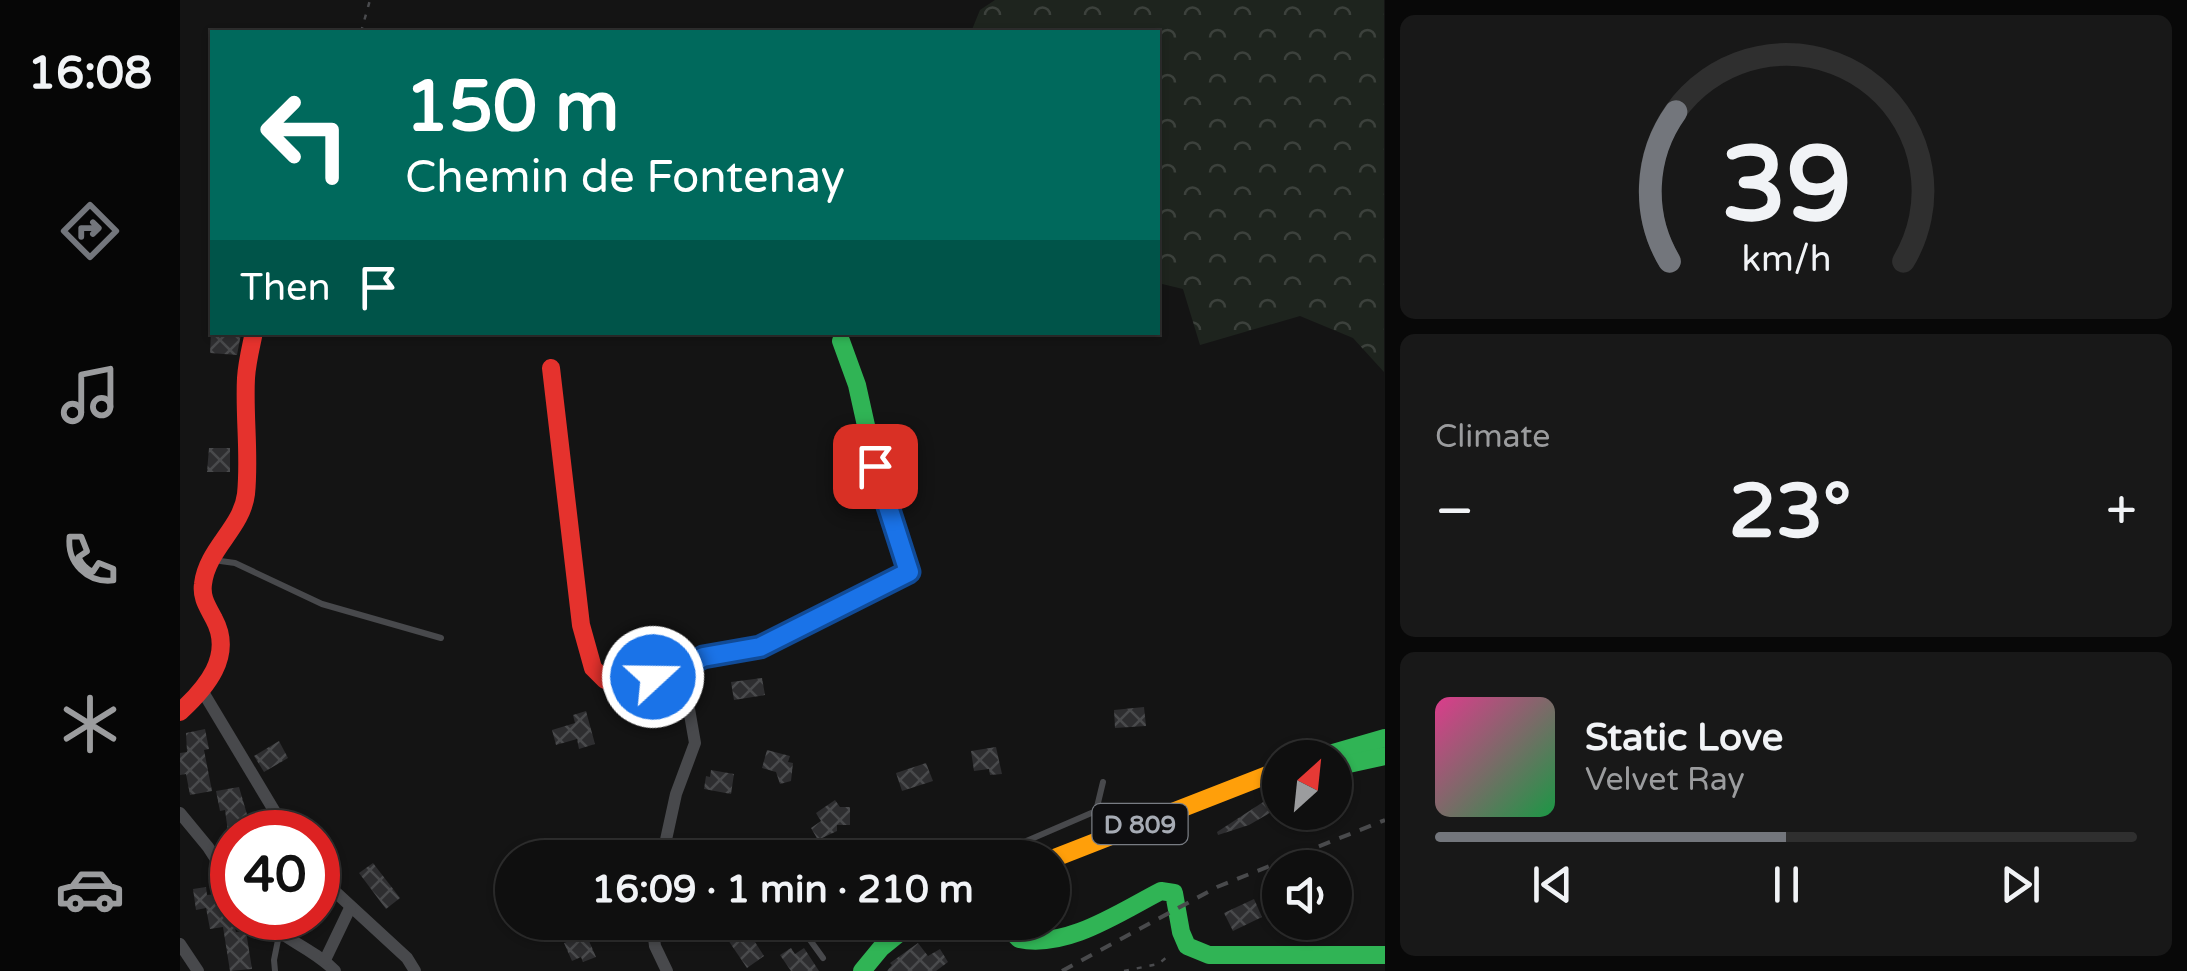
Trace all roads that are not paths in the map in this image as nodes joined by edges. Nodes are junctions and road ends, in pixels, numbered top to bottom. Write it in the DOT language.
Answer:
graph roads {
  1 [pos="253,335"];
  2 [pos="840,341"];
  3 [pos="551,368"];
  4 [pos="212,560"];
  5 [pos="441,638"];
  6 [pos="682,669"];
  7 [pos="203,692"];
  8 [pos="180,712"];
  9 [pos="1384,738"];
  10 [pos="1352,747"];
  11 [pos="1384,756"];
  12 [pos="1352,764"];
  13 [pos="1262,778"];
  14 [pos="1103,782"];
  15 [pos="1262,786"];
  16 [pos="1229,792"];
  17 [pos="274,810"];
  18 [pos="180,813"];
  19 [pos="666,840"];
  20 [pos="1029,840"];
  21 [pos="210,849"];
  22 [pos="1070,853"];
  23 [pos="340,898"];
  24 [pos="350,908"];
  25 [pos="1070,933"];
  26 [pos="278,940"];
  27 [pos="289,940"];
  28 [pos="654,940"];
  29 [pos="810,940"];
  30 [pos="891,940"];
  31 [pos="1020,940"];
  32 [pos="1046,940"];
  33 [pos="180,944"];
  34 [pos="1384,955"];
  35 [pos="824,958"];
  36 [pos="324,960"];
  37 [pos="198,971"];
  38 [pos="275,971"];
  39 [pos="335,971"];
  40 [pos="415,971"];
  41 [pos="667,971"];
  42 [pos="862,971"];
  1 -- 4 [label="street"];
  2 -- 6 [label="street"];
  3 -- 6 [label="street"];
  4 -- 5 [label="lane"];
  4 -- 7 [label="street"];
  6 -- 19 [label="street"];
  7 -- 8 [label="street"];
  7 -- 17 [label="street"];
  9 -- 10 [label="street"];
  11 -- 12 [label="street"];
  13 -- 16 [label="street, D 809"];
  14 -- 20 [label="lane"];
  15 -- 16 [label="street, D 809"];
  16 -- 22 [label="street, D 809"];
  18 -- 21 [label="street"];
  23 -- 24 [label="street"];
  24 -- 36 [label="street"];
  24 -- 40 [label="street"];
  25 -- 34 [label="street"];
  26 -- 38 [label="lane"];
  27 -- 36 [label="street"];
  28 -- 41 [label="street"];
  29 -- 35 [label="lane"];
  30 -- 42 [label="street"];
  31 -- 32 [label="street"];
  33 -- 37 [label="street"];
  36 -- 39 [label="street"];
}
